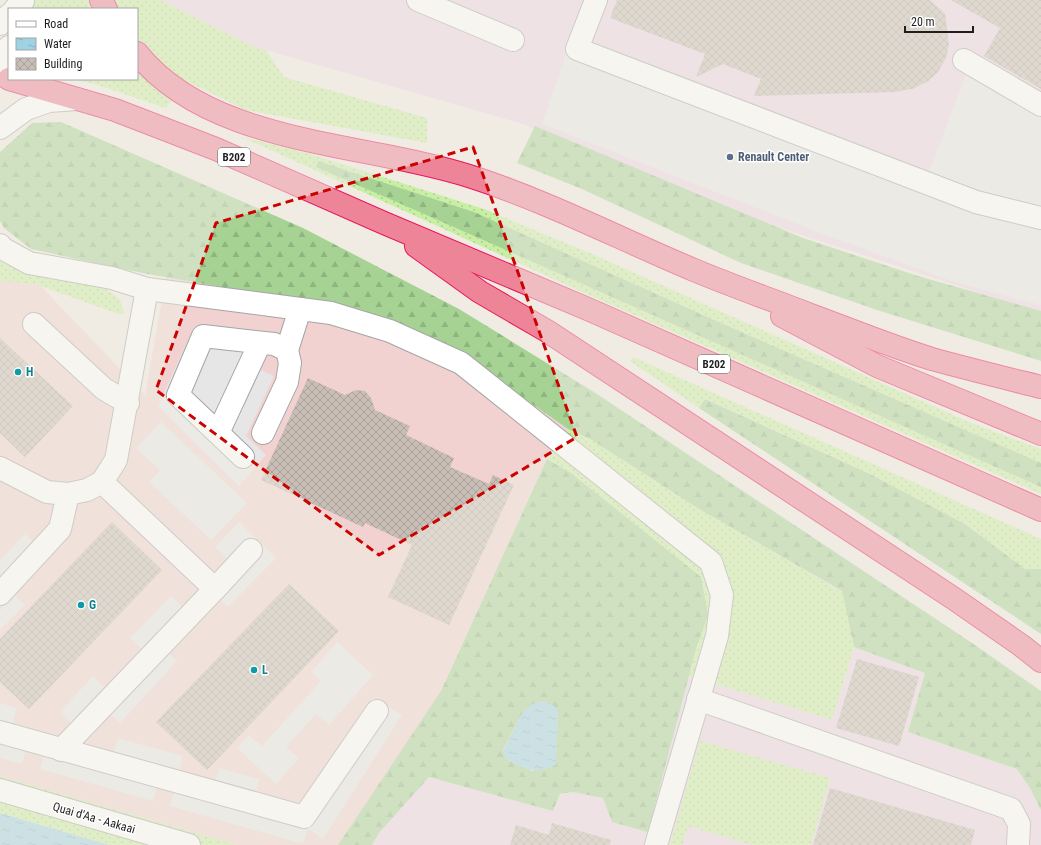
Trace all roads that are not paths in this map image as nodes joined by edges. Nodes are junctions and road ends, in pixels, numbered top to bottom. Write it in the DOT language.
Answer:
graph roads {
  1 [pos="418,0"];
  2 [pos="596,0"];
  3 [pos="8,16"];
  4 [pos="0,24"];
  5 [pos="513,40"];
  6 [pos="8,50"];
  7 [pos="138,54"];
  8 [pos="964,60"];
  9 [pos="0,76"];
  10 [pos="13,80"];
  11 [pos="81,99"];
  12 [pos="1041,105"];
  13 [pos="0,128"];
  14 [pos="1041,218"];
  15 [pos="384,223"];
  16 [pos="0,245"];
  17 [pos="696,271"];
  18 [pos="147,290"];
  19 [pos="292,308"];
  20 [pos="34,324"];
  21 [pos="274,346"];
  22 [pos="1041,387"];
  23 [pos="128,403"];
  24 [pos="263,432"];
  25 [pos="218,433"];
  26 [pos="1041,434"];
  27 [pos="243,457"];
  28 [pos="0,468"];
  29 [pos="102,482"];
  30 [pos="68,494"];
  31 [pos="1041,510"];
  32 [pos="251,550"];
  33 [pos="215,588"];
  34 [pos="0,594"];
  35 [pos="1041,661"];
  36 [pos="698,699"];
  37 [pos="377,711"];
  38 [pos="0,732"];
  39 [pos="61,750"];
  40 [pos="0,790"];
  41 [pos="189,845"];
  42 [pos="656,845"];
  43 [pos="1018,845"];
  1 -- 5 [label="street"];
  2 -- 14 [label="street"];
  3 -- 4 [label="street"];
  6 -- 9 [label="street"];
  7 -- 17 [label="highway"];
  8 -- 12 [label="street"];
  10 -- 11 [label="highway, B202"];
  11 -- 13 [label="street"];
  11 -- 15 [label="highway, B202"];
  15 -- 31 [label="highway, B202"];
  15 -- 35 [label="highway, B202"];
  16 -- 18 [label="street"];
  17 -- 22 [label="highway"];
  17 -- 26 [label="highway"];
  18 -- 19 [label="street"];
  18 -- 23 [label="street"];
  19 -- 21 [label="street"];
  19 -- 36 [label="street"];
  20 -- 23 [label="street"];
  21 -- 24 [label="street"];
  21 -- 25 [label="street"];
  21 -- 25 [label="street"];
  23 -- 29 [label="street"];
  25 -- 27 [label="street"];
  28 -- 30 [label="street"];
  29 -- 30 [label="street"];
  29 -- 33 [label="street"];
  30 -- 34 [label="street"];
  32 -- 33 [label="street"];
  33 -- 39 [label="street"];
  36 -- 42 [label="street"];
  36 -- 43 [label="street"];
  37 -- 39 [label="street"];
  38 -- 39 [label="street"];
  40 -- 41 [label="street, Quai d'Aa - Aakaai"];
}
